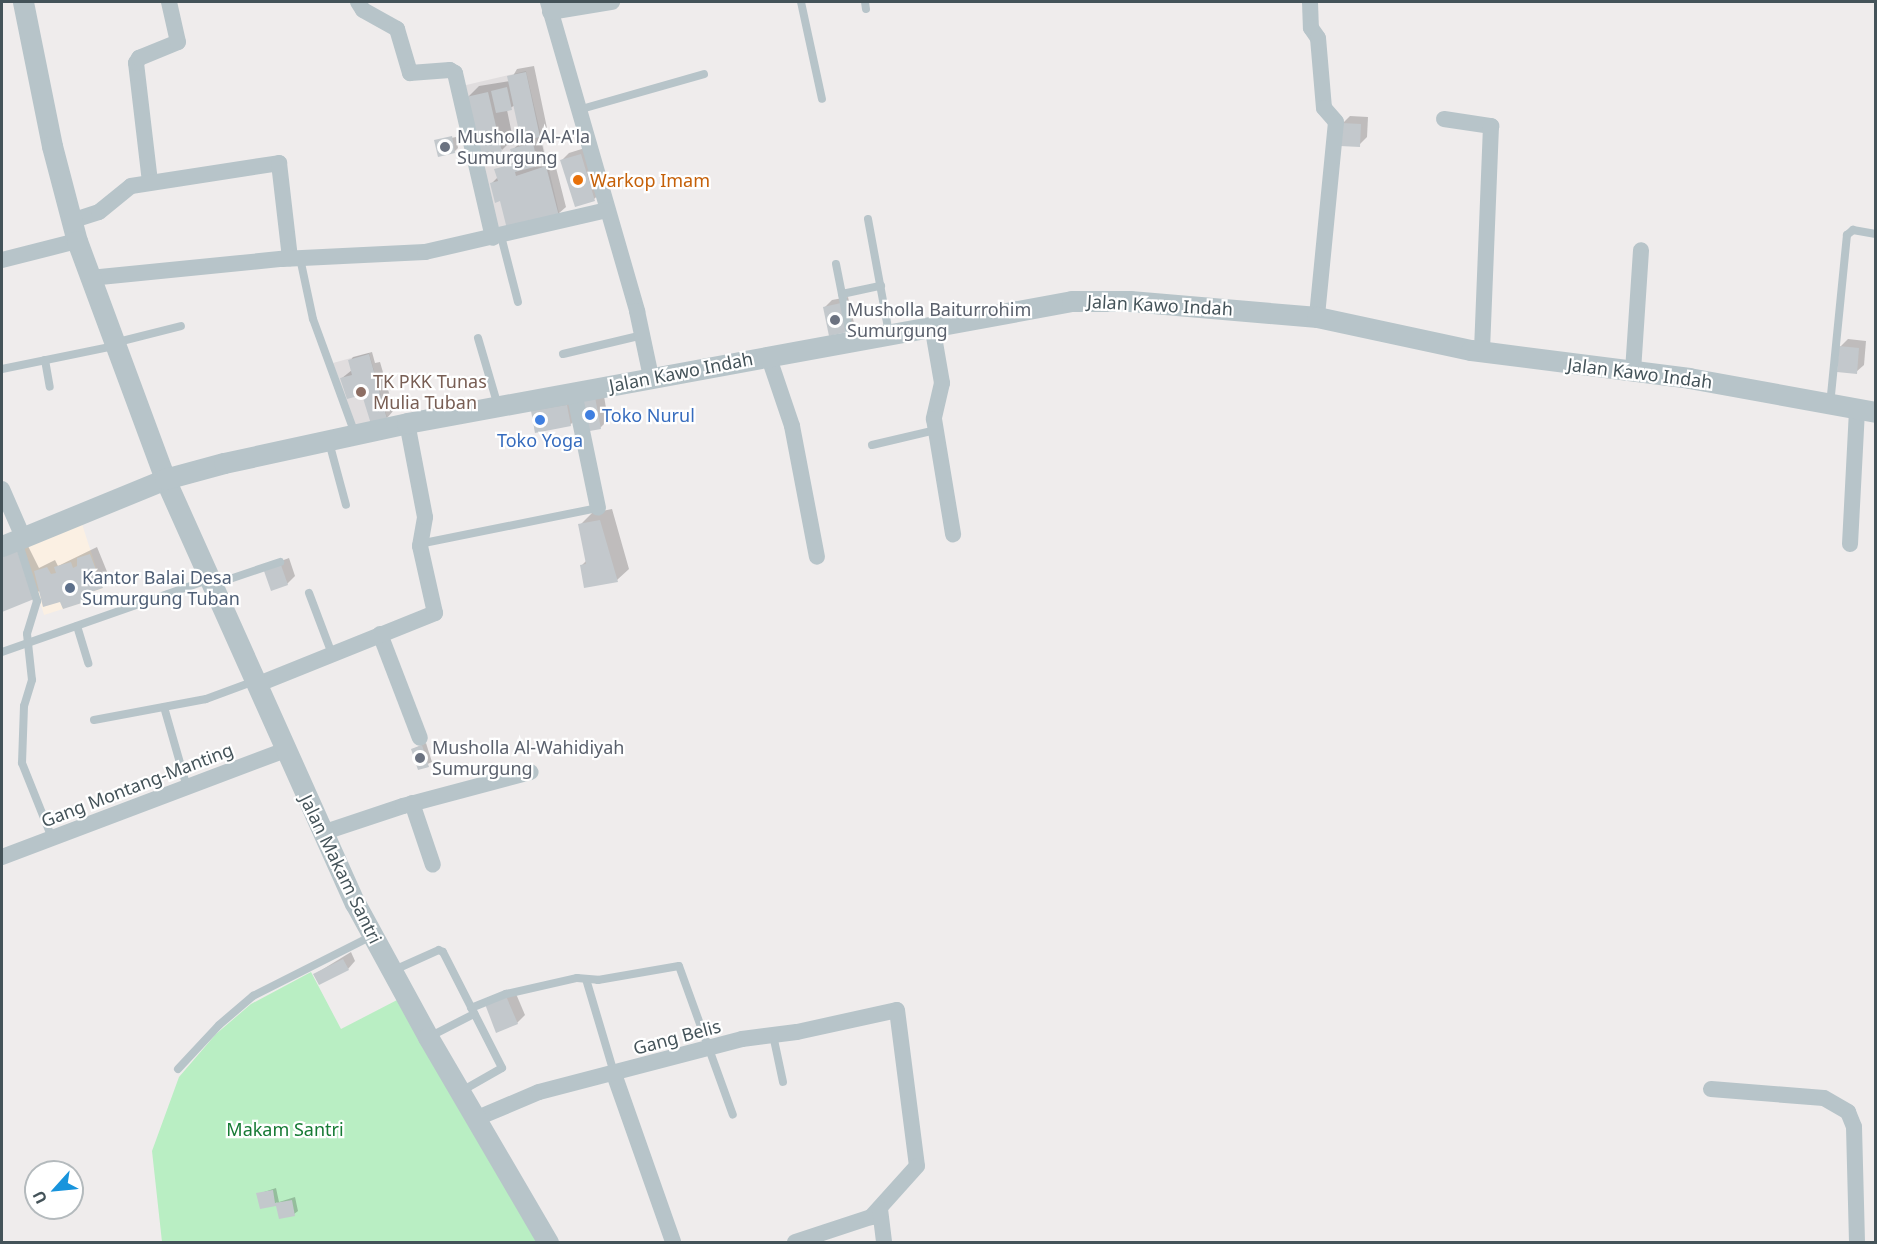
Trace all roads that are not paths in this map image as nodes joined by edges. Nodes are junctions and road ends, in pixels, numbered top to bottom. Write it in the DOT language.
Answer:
graph roads {
  1 [pos="22,2"];
  2 [pos="169,2"];
  3 [pos="358,2"];
  4 [pos="612,2"];
  5 [pos="801,2"];
  6 [pos="1310,2"];
  7 [pos="549,7"];
  8 [pos="704,74"];
  9 [pos="822,99"];
  10 [pos="578,110"];
  11 [pos="1444,119"];
  12 [pos="150,182"];
  13 [pos="607,210"];
  14 [pos="868,219"];
  15 [pos="72,221"];
  16 [pos="1875,234"];
  17 [pos="497,237"];
  18 [pos="77,241"];
  19 [pos="1641,250"];
  20 [pos="295,258"];
  21 [pos="2,260"];
  22 [pos="836,264"];
  23 [pos="90,278"];
  24 [pos="880,286"];
  25 [pos="842,294"];
  26 [pos="518,302"];
  27 [pos="1317,317"];
  28 [pos="932,325"];
  29 [pos="181,326"];
  30 [pos="889,333"];
  31 [pos="643,334"];
  32 [pos="478,338"];
  33 [pos="851,340"];
  34 [pos="114,344"];
  35 [pos="1482,352"];
  36 [pos="563,354"];
  37 [pos="768,355"];
  38 [pos="45,360"];
  39 [pos="2,369"];
  40 [pos="1634,371"];
  41 [pos="651,377"];
  42 [pos="50,387"];
  43 [pos="574,392"];
  44 [pos="1830,405"];
  45 [pos="498,406"];
  46 [pos="1866,410"];
  47 [pos="406,423"];
  48 [pos="936,430"];
  49 [pos="355,434"];
  50 [pos="329,440"];
  51 [pos="872,445"];
  52 [pos="165,479"];
  53 [pos="2,489"];
  54 [pos="346,505"];
  55 [pos="598,508"];
  56 [pos="953,534"];
  57 [pos="14,541"];
  58 [pos="419,544"];
  59 [pos="1850,544"];
  60 [pos="817,557"];
  61 [pos="280,562"];
  62 [pos="211,582"];
  63 [pos="309,593"];
  64 [pos="77,626"];
  65 [pos="380,634"];
  66 [pos="27,644"];
  67 [pos="2,652"];
  68 [pos="332,654"];
  69 [pos="88,663"];
  70 [pos="255,683"];
  71 [pos="164,707"];
  72 [pos="94,720"];
  73 [pos="420,738"];
  74 [pos="285,750"];
  75 [pos="531,772"];
  76 [pos="187,787"];
  77 [pos="412,803"];
  78 [pos="322,833"];
  79 [pos="52,837"];
  80 [pos="2,857"];
  81 [pos="433,865"];
  82 [pos="372,936"];
  83 [pos="392,971"];
  84 [pos="586,979"];
  85 [pos="473,1011"];
  86 [pos="773,1035"];
  87 [pos="428,1037"];
  88 [pos="709,1048"];
  89 [pos="178,1069"];
  90 [pos="614,1074"];
  91 [pos="783,1082"];
  92 [pos="1711,1089"];
  93 [pos="460,1092"];
  94 [pos="732,1115"];
  95 [pos="475,1119"];
  96 [pos="880,1209"];
  97 [pos="548,1242"];
  98 [pos="673,1242"];
  99 [pos="795,1242"];
  100 [pos="884,1242"];
  101 [pos="1857,1242"];
  1 -- 15 [label="street, Jalan Makam Santri"];
  2 -- 12 [label="street"];
  3 -- 17 [label="street"];
  4 -- 7 [label="street"];
  5 -- 9 [label="lane"];
  6 -- 27 [label="street"];
  7 -- 10 [label="street"];
  8 -- 10 [label="lane"];
  10 -- 13 [label="street"];
  11 -- 35 [label="street"];
  12 -- 15 [label="street"];
  12 -- 20 [label="street"];
  13 -- 17 [label="street"];
  13 -- 31 [label="street"];
  14 -- 24 [label="lane"];
  15 -- 18 [label="street, Jalan Makam Santri"];
  16 -- 44 [label="lane"];
  17 -- 20 [label="street"];
  17 -- 26 [label="lane"];
  18 -- 21 [label="street"];
  18 -- 23 [label="street, Jalan Makam Santri"];
  19 -- 40 [label="street"];
  20 -- 23 [label="street"];
  20 -- 49 [label="lane"];
  22 -- 25 [label="lane"];
  23 -- 34 [label="street, Jalan Makam Santri"];
  24 -- 25 [label="lane"];
  24 -- 30 [label="lane"];
  25 -- 33 [label="lane"];
  27 -- 28 [label="street, Jalan Kawo Indah"];
  27 -- 35 [label="street, Jalan Kawo Indah"];
  28 -- 30 [label="street, Jalan Kawo Indah"];
  28 -- 48 [label="street"];
  29 -- 34 [label="lane"];
  30 -- 33 [label="street, Jalan Kawo Indah"];
  31 -- 36 [label="lane"];
  31 -- 41 [label="street"];
  32 -- 45 [label="lane"];
  33 -- 37 [label="street, Jalan Kawo Indah"];
  34 -- 38 [label="lane"];
  34 -- 52 [label="street, Jalan Makam Santri"];
  35 -- 40 [label="street, Jalan Kawo Indah"];
  37 -- 41 [label="street, Jalan Kawo Indah"];
  37 -- 60 [label="street"];
  38 -- 39 [label="lane"];
  38 -- 42 [label="lane"];
  40 -- 44 [label="street, Jalan Kawo Indah"];
  41 -- 43 [label="street, Jalan Kawo Indah"];
  43 -- 45 [label="street, Jalan Kawo Indah"];
  43 -- 55 [label="street"];
  44 -- 46 [label="street, Jalan Kawo Indah"];
  45 -- 47 [label="street, Jalan Kawo Indah"];
  46 -- 59 [label="street"];
  47 -- 49 [label="street, Jalan Kawo Indah"];
  47 -- 58 [label="street"];
  48 -- 51 [label="lane"];
  48 -- 56 [label="street"];
  49 -- 50 [label="street, Jalan Kawo Indah"];
  50 -- 52 [label="street, Jalan Kawo Indah"];
  50 -- 54 [label="lane"];
  52 -- 57 [label="street, Jalan Kawo Indah"];
  52 -- 62 [label="street, Jalan Makam Santri"];
  53 -- 57 [label="street"];
  55 -- 58 [label="lane"];
  57 -- 66 [label="lane"];
  58 -- 65 [label="street"];
  61 -- 62 [label="lane"];
  62 -- 64 [label="lane"];
  62 -- 70 [label="street, Jalan Makam Santri"];
  63 -- 68 [label="lane"];
  64 -- 66 [label="lane"];
  64 -- 69 [label="lane"];
  65 -- 68 [label="street"];
  65 -- 73 [label="street"];
  66 -- 67 [label="lane"];
  66 -- 79 [label="lane"];
  68 -- 70 [label="street"];
  70 -- 71 [label="lane"];
  70 -- 74 [label="street, Jalan Makam Santri"];
  71 -- 72 [label="lane"];
  71 -- 76 [label="lane"];
  74 -- 76 [label="street, Gang Montang-Manting"];
  74 -- 78 [label="street, Jalan Makam Santri"];
  75 -- 77 [label="street"];
  76 -- 79 [label="street, Gang Montang-Manting"];
  77 -- 78 [label="street"];
  77 -- 81 [label="street"];
  78 -- 82 [label="street, Jalan Makam Santri"];
  79 -- 80 [label="street, Gang Montang-Manting"];
  82 -- 83 [label="street, Jalan Makam Santri"];
  82 -- 89 [label="lane"];
  83 -- 85 [label="lane"];
  83 -- 87 [label="street, Jalan Makam Santri"];
  84 -- 85 [label="lane"];
  84 -- 88 [label="lane"];
  84 -- 90 [label="lane"];
  85 -- 87 [label="lane"];
  85 -- 93 [label="lane"];
  86 -- 88 [label="street, Gang Belis"];
  86 -- 91 [label="lane"];
  86 -- 96 [label="street, Gang Belis"];
  87 -- 93 [label="street, Jalan Makam Santri"];
  88 -- 90 [label="street, Gang Belis"];
  88 -- 94 [label="lane"];
  90 -- 95 [label="street, Gang Belis"];
  90 -- 98 [label="street"];
  92 -- 101 [label="street"];
  93 -- 95 [label="street, Jalan Makam Santri"];
  95 -- 97 [label="street, Jalan Makam Santri"];
  96 -- 99 [label="street"];
  96 -- 100 [label="street"];
}
